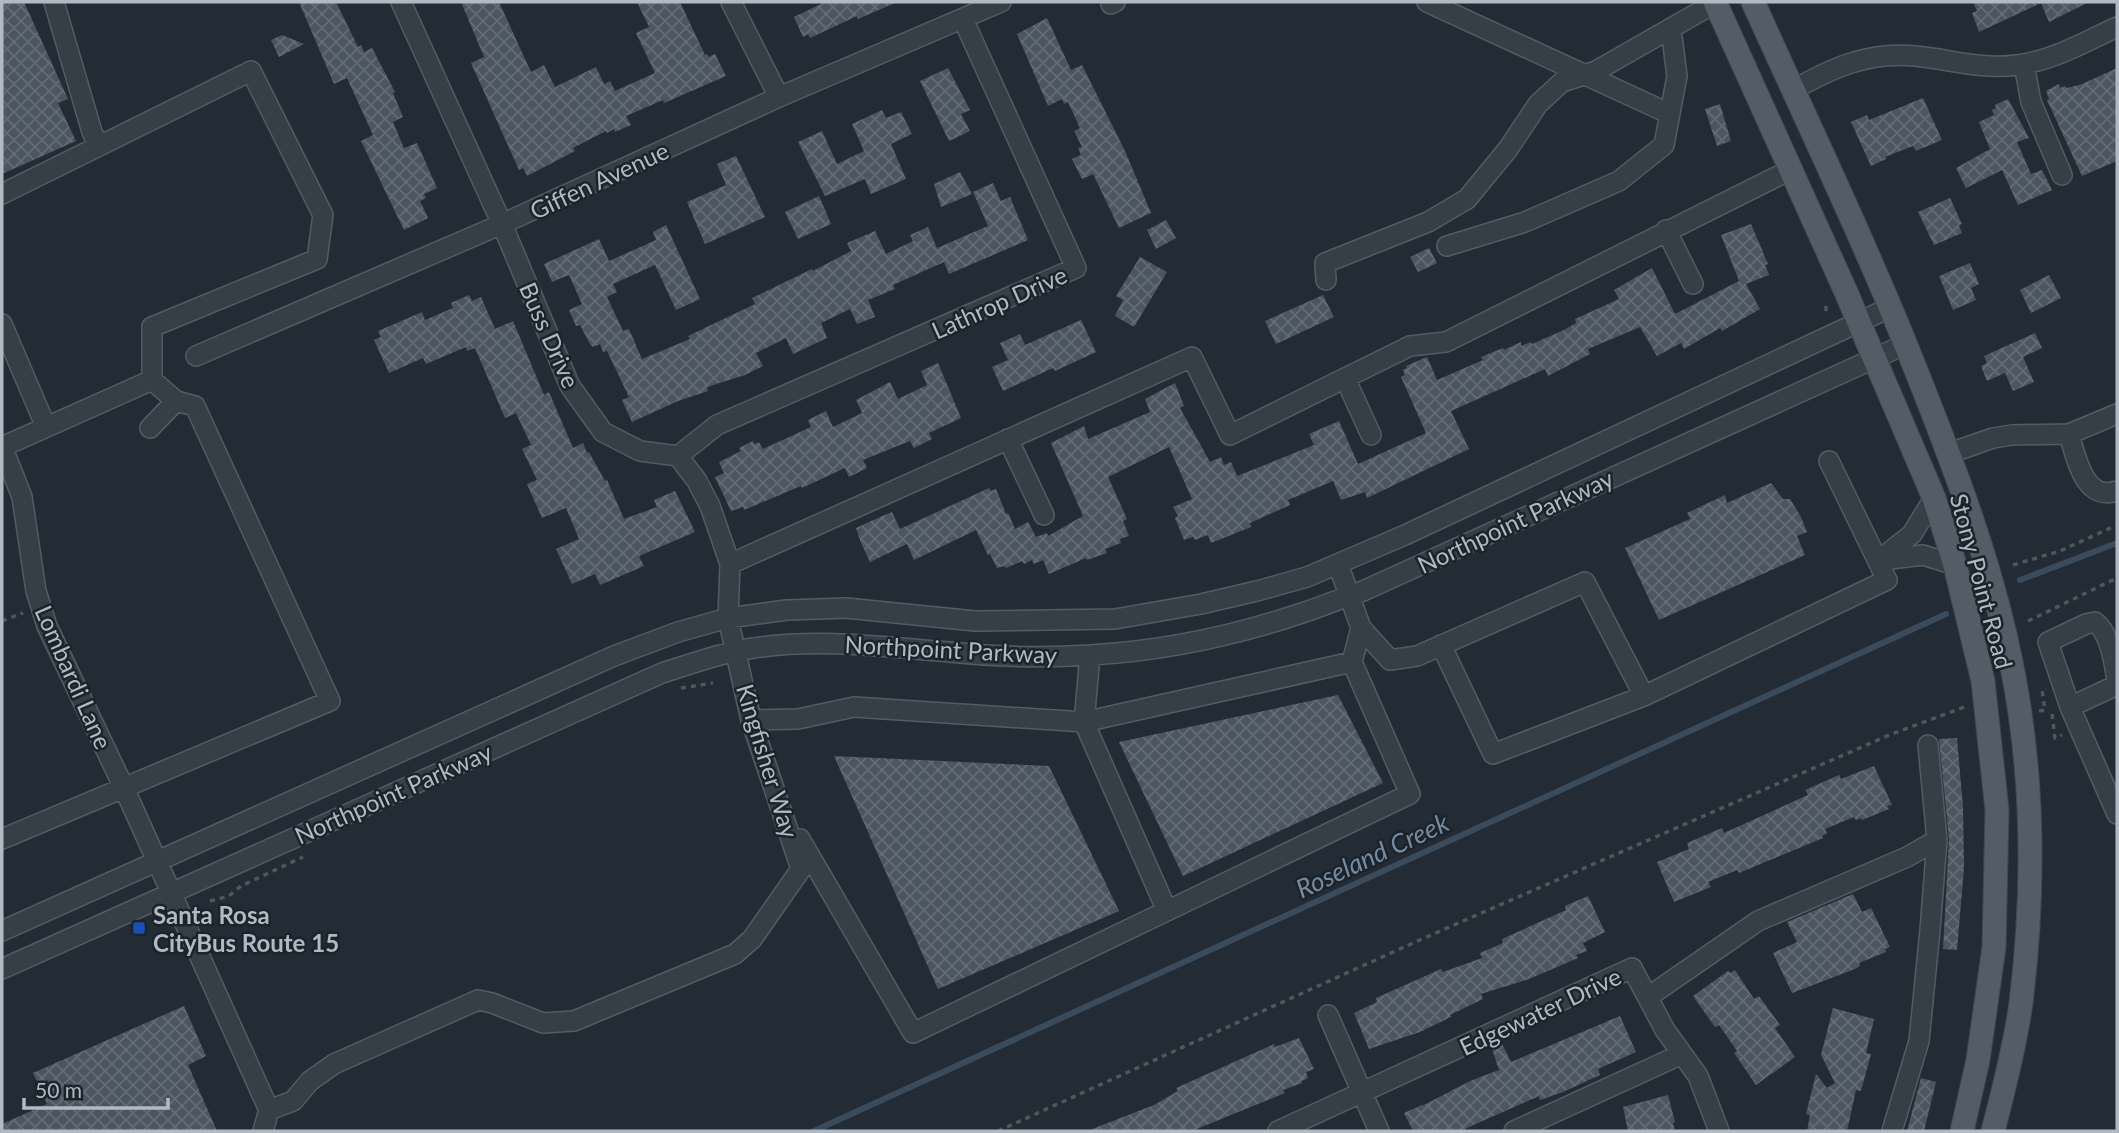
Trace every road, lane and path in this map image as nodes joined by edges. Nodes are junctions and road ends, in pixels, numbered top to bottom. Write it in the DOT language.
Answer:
graph roads {
  1 [pos="401,2"];
  2 [pos="731,2"];
  3 [pos="1001,2"];
  4 [pos="1427,2"];
  5 [pos="1715,2"];
  6 [pos="1753,2"];
  7 [pos="60,4"];
  8 [pos="963,19"];
  9 [pos="2117,27"];
  10 [pos="1671,29"];
  11 [pos="2024,64"];
  12 [pos="1585,75"];
  13 [pos="1793,90"];
  14 [pos="779,97"];
  15 [pos="1670,114"];
  16 [pos="99,146"];
  17 [pos="1790,170"];
  18 [pos="2062,175"];
  19 [pos="2,194"];
  20 [pos="502,224"];
  21 [pos="1666,230"];
  22 [pos="1447,246"];
  23 [pos="1326,280"];
  24 [pos="1693,284"];
  25 [pos="1891,307"];
  26 [pos="1859,322"];
  27 [pos="2,324"];
  28 [pos="1906,344"];
  29 [pos="196,356"];
  30 [pos="1874,358"];
  31 [pos="1345,378"];
  32 [pos="152,380"];
  33 [pos="176,401"];
  34 [pos="2117,414"];
  35 [pos="46,427"];
  36 [pos="150,428"];
  37 [pos="1371,435"];
  38 [pos="2069,435"];
  39 [pos="1008,439"];
  40 [pos="2,446"];
  41 [pos="1950,453"];
  42 [pos="678,456"];
  43 [pos="1829,461"];
  44 [pos="2117,491"];
  45 [pos="1934,498"];
  46 [pos="1044,515"];
  47 [pos="2117,525"];
  48 [pos="1878,561"];
  49 [pos="730,564"];
  50 [pos="1338,564"];
  51 [pos="1955,565"];
  52 [pos="2013,565"];
  53 [pos="2117,578"];
  54 [pos="1350,596"];
  55 [pos="30,610"];
  56 [pos="728,618"];
  57 [pos="2,621"];
  58 [pos="2028,621"];
  59 [pos="1361,628"];
  60 [pos="1441,645"];
  61 [pos="736,653"];
  62 [pos="1090,655"];
  63 [pos="1352,662"];
  64 [pos="2117,684"];
  65 [pos="2049,689"];
  66 [pos="1644,696"];
  67 [pos="1987,703"];
  68 [pos="2061,710"];
  69 [pos="2019,715"];
  70 [pos="751,720"];
  71 [pos="1084,722"];
  72 [pos="2080,729"];
  73 [pos="1928,745"];
  74 [pos="124,788"];
  75 [pos="783,810"];
  76 [pos="2117,814"];
  77 [pos="2,839"];
  78 [pos="1937,840"];
  79 [pos="156,860"];
  80 [pos="170,893"];
  81 [pos="1167,911"];
  82 [pos="2,930"];
  83 [pos="2,969"];
  84 [pos="1648,997"];
  85 [pos="1328,1015"];
  86 [pos="1682,1054"];
  87 [pos="1362,1093"];
  88 [pos="269,1110"];
  89 [pos="263,1131"];
  90 [pos="998,1131"];
  91 [pos="1278,1131"];
  92 [pos="1379,1131"];
  93 [pos="1514,1131"];
  94 [pos="1719,1131"];
  95 [pos="1892,1131"];
  96 [pos="1962,1131"];
  97 [pos="1993,1131"];
  1 -- 20 [label="street, Buss Drive"];
  2 -- 14 [label="street"];
  3 -- 8 [label="street, Giffen Avenue"];
  4 -- 12 [label="street"];
  5 -- 10 [label="street"];
  5 -- 17 [label="main road, Stony Point Road"];
  6 -- 13 [label="main road, Stony Point Road"];
  7 -- 16 [label="street"];
  8 -- 14 [label="street, Giffen Avenue"];
  8 -- 42 [label="street, Lathrop Drive"];
  9 -- 11 [label="street"];
  10 -- 12 [label="street"];
  10 -- 15 [label="street"];
  11 -- 13 [label="street"];
  11 -- 18 [label="street"];
  12 -- 15 [label="street"];
  12 -- 23 [label="street"];
  13 -- 25 [label="main road, Stony Point Road"];
  14 -- 20 [label="street, Giffen Avenue"];
  15 -- 22 [label="street"];
  16 -- 19 [label="street"];
  16 -- 32 [label="street"];
  17 -- 21 [label="street"];
  17 -- 26 [label="main road, Stony Point Road"];
  20 -- 29 [label="street, Giffen Avenue"];
  20 -- 42 [label="street, Buss Drive"];
  21 -- 24 [label="street"];
  21 -- 31 [label="street"];
  25 -- 26 [label="street, Northpoint Parkway"];
  25 -- 28 [label="main road, Stony Point Road"];
  26 -- 30 [label="main road, Stony Point Road"];
  26 -- 50 [label="street, Northpoint Parkway"];
  27 -- 35 [label="street"];
  28 -- 30 [label="street, Northpoint Parkway"];
  28 -- 41 [label="main road, Stony Point Road"];
  30 -- 45 [label="main road, Stony Point Road"];
  30 -- 54 [label="street, Northpoint Parkway"];
  31 -- 37 [label="street"];
  31 -- 39 [label="street"];
  32 -- 33 [label="street"];
  32 -- 35 [label="street"];
  33 -- 36 [label="street"];
  33 -- 74 [label="street"];
  34 -- 38 [label="street"];
  35 -- 40 [label="street"];
  38 -- 41 [label="street"];
  38 -- 44 [label="street"];
  39 -- 46 [label="street"];
  39 -- 49 [label="street"];
  40 -- 74 [label="street, Lombardi Lane"];
  41 -- 69 [label="main road, Stony Point Road"];
  42 -- 49 [label="street"];
  43 -- 48 [label="street"];
  45 -- 48 [label="street"];
  45 -- 51 [label="main road, Stony Point Road"];
  47 -- 52 [label="path"];
  48 -- 51 [label="street"];
  48 -- 66 [label="street"];
  49 -- 56 [label="street"];
  50 -- 54 [label="street"];
  50 -- 56 [label="street, Northpoint Parkway"];
  51 -- 67 [label="main road, Stony Point Road"];
  53 -- 58 [label="path"];
  54 -- 59 [label="street"];
  54 -- 62 [label="street, Northpoint Parkway"];
  55 -- 57 [label="path"];
  56 -- 61 [label="street, Kingfisher Way"];
  56 -- 79 [label="street, Northpoint Parkway"];
  59 -- 60 [label="street"];
  59 -- 63 [label="street"];
  60 -- 66 [label="street"];
  60 -- 66 [label="street"];
  61 -- 62 [label="street, Northpoint Parkway"];
  61 -- 70 [label="street, Kingfisher Way"];
  61 -- 80 [label="street, Northpoint Parkway"];
  62 -- 71 [label="street"];
  63 -- 71 [label="street"];
  63 -- 81 [label="street"];
  64 -- 68 [label="street"];
  64 -- 68 [label="street"];
  65 -- 69 [label="path"];
  67 -- 90 [label="path"];
  67 -- 96 [label="main road, Stony Point Road"];
  68 -- 72 [label="street"];
  68 -- 72 [label="path"];
  69 -- 97 [label="main road, Stony Point Road"];
  70 -- 71 [label="street"];
  70 -- 75 [label="street, Kingfisher Way"];
  71 -- 81 [label="street"];
  72 -- 76 [label="street"];
  73 -- 78 [label="street"];
  74 -- 77 [label="street"];
  74 -- 79 [label="street, Lombardi Lane"];
  75 -- 81 [label="street"];
  75 -- 88 [label="street, Kingfisher Way"];
  78 -- 84 [label="street"];
  78 -- 95 [label="street"];
  79 -- 80 [label="street, Lombardi Lane"];
  79 -- 82 [label="street, Northpoint Parkway"];
  80 -- 83 [label="street, Northpoint Parkway"];
  80 -- 88 [label="street, Lombardi Lane"];
  84 -- 86 [label="street, Edgewater Drive"];
  84 -- 87 [label="street, Edgewater Drive"];
  85 -- 87 [label="street"];
  86 -- 93 [label="street"];
  86 -- 94 [label="street, Edgewater Drive"];
  87 -- 91 [label="street, Edgewater Drive"];
  87 -- 92 [label="street"];
  88 -- 89 [label="street"];
}
